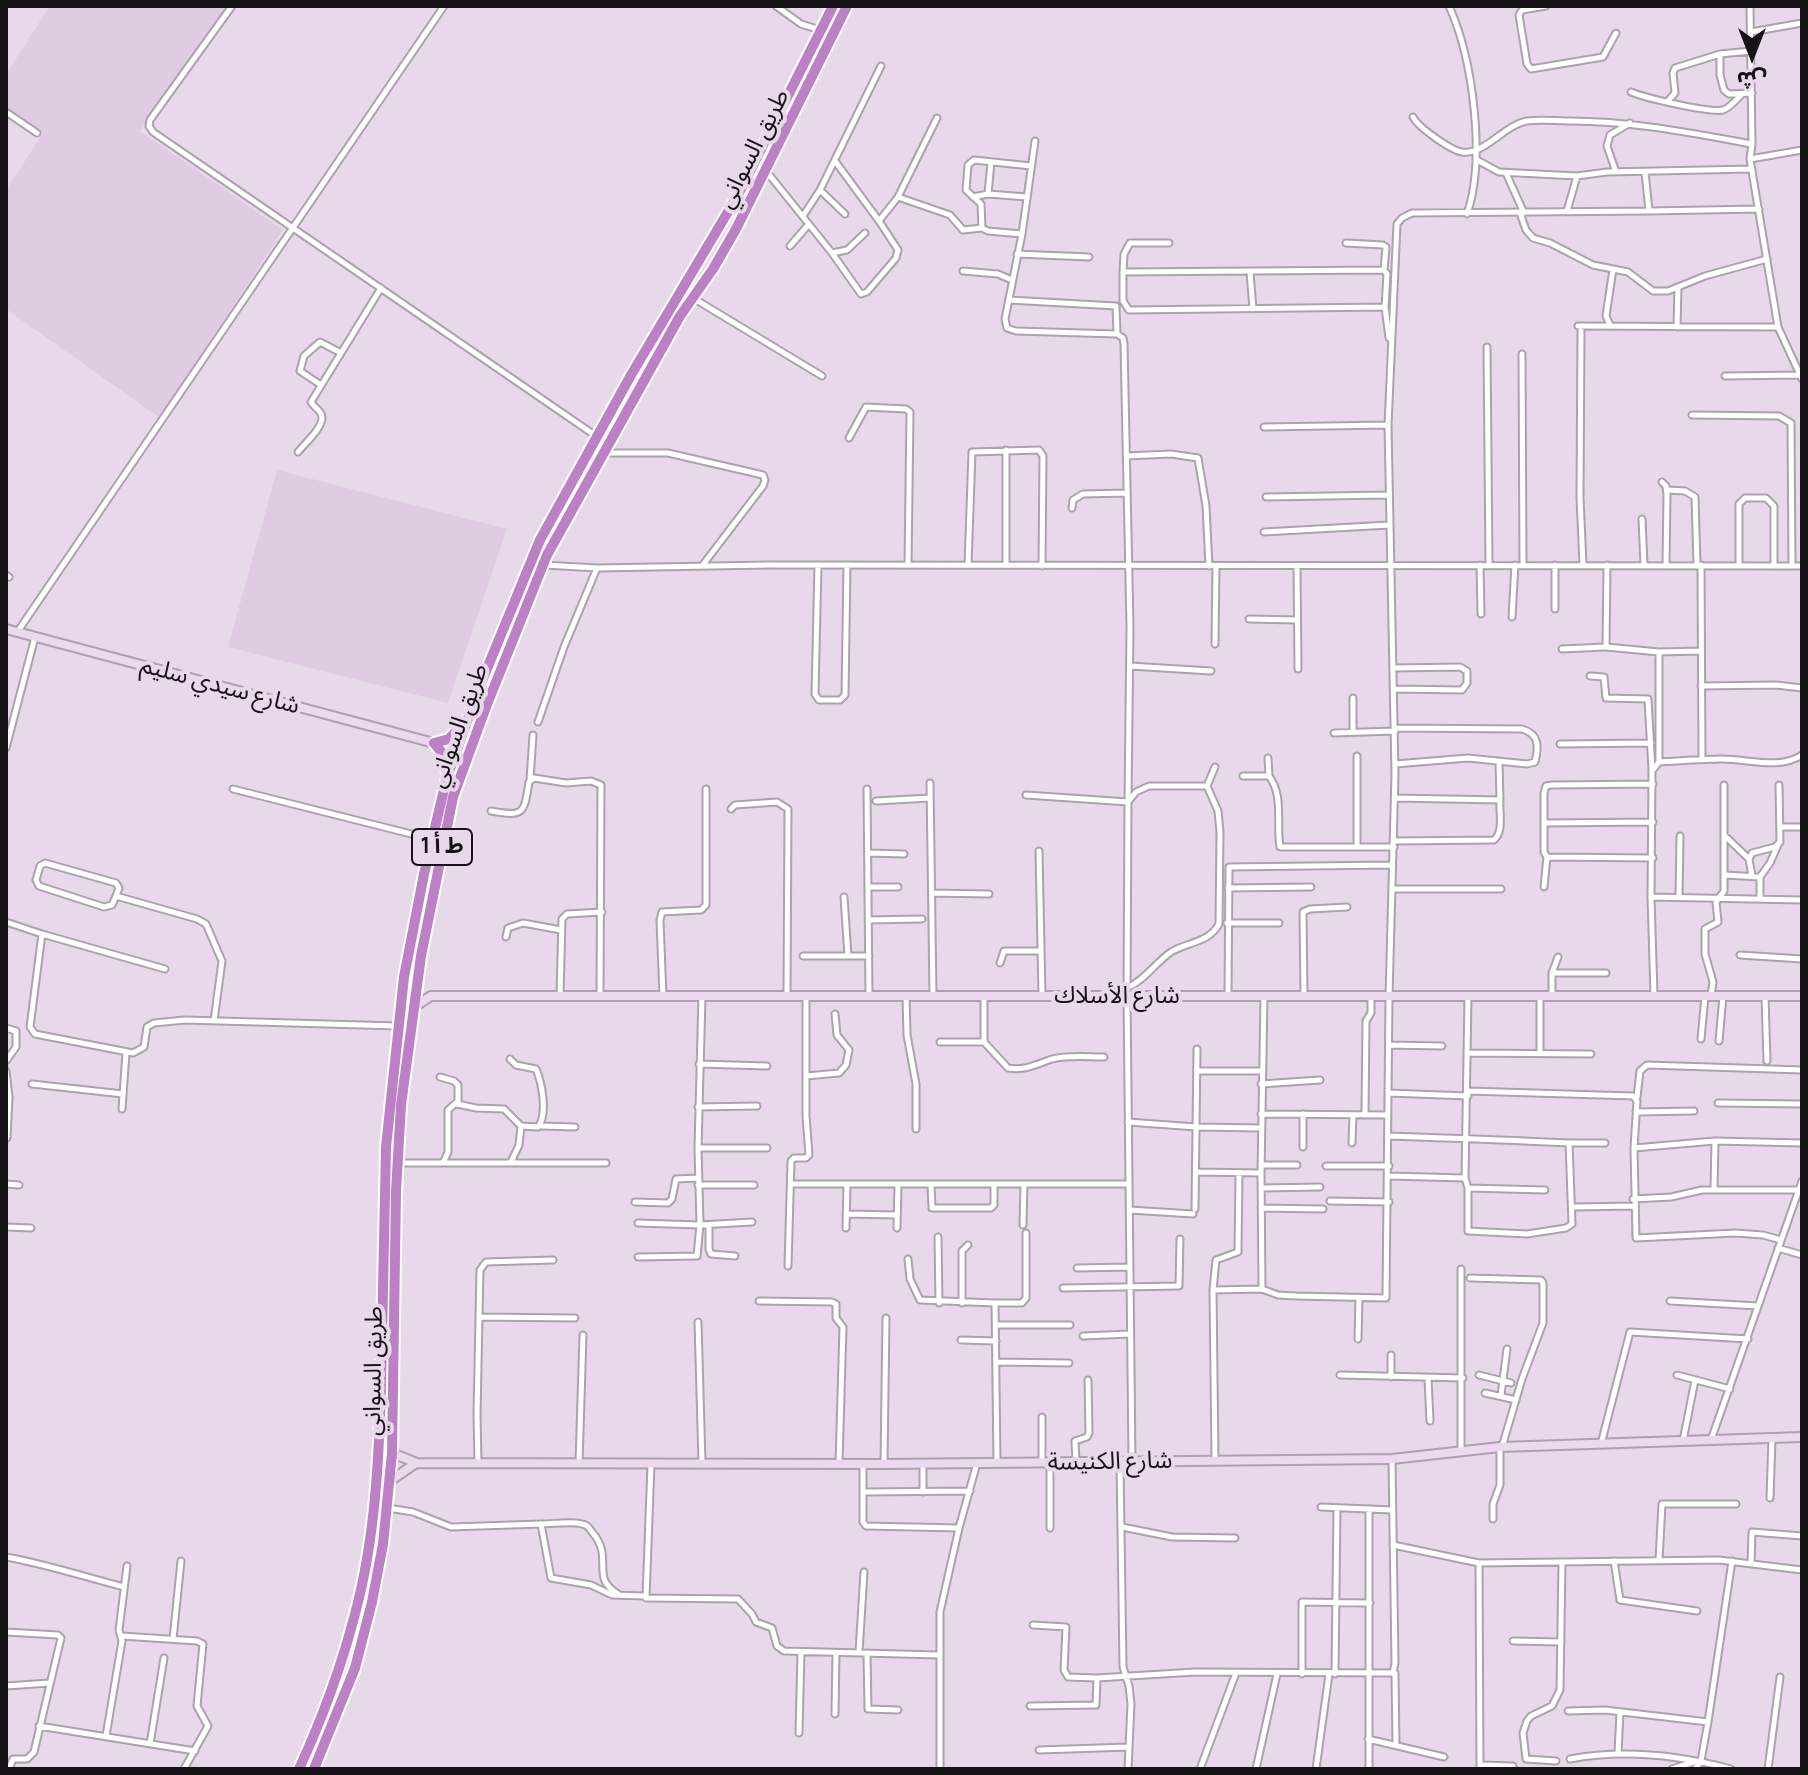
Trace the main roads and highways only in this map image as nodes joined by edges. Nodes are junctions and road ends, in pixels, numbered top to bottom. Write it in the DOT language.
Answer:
graph roads {
  1 [pos="833,6"];
  2 [pos="847,6"];
  3 [pos="563,500"];
  4 [pos="573,510"];
  5 [pos="549,525"];
  6 [pos="560,533"];
  7 [pos="6,629"];
  8 [pos="468,715"];
  9 [pos="434,743"];
  10 [pos="447,777"];
  11 [pos="417,985"];
  12 [pos="431,996"];
  13 [pos="1802,996"];
  14 [pos="414,1008"];
  15 [pos="1802,1437"];
  16 [pos="392,1453"];
  17 [pos="417,1463"];
  18 [pos="390,1481"];
  19 [pos="299,1769"];
  20 [pos="314,1769"];
  1 -- 3 [label="highway, طريق السواني / ط أ 1"];
  2 -- 4 [label="highway, طريق السواني / ط أ 1"];
  3 -- 4 [label="highway"];
  3 -- 5 [label="highway, طريق السواني / ط أ 1"];
  4 -- 6 [label="highway, طريق السواني / ط أ 1"];
  5 -- 6 [label="highway"];
  5 -- 8 [label="highway, طريق السواني / ط أ 1"];
  6 -- 11 [label="highway, طريق السواني / ط أ 1"];
  7 -- 9 [label="main road, شارع سيدي سليم"];
  8 -- 9 [label="highway"];
  8 -- 10 [label="highway, طريق السواني / ط أ 1"];
  9 -- 10 [label="highway"];
  10 -- 19 [label="highway, طريق السواني / ط أ 1"];
  11 -- 12 [label="main road"];
  11 -- 14 [label="highway, طريق السواني / ط أ 1"];
  12 -- 13 [label="main road, شارع الأسلاك"];
  12 -- 14 [label="main road"];
  14 -- 16 [label="highway, طريق السواني / ط أ 1"];
  15 -- 17 [label="main road, شارع الكنيسة"];
  16 -- 17 [label="main road, شارع الكنيسة"];
  16 -- 18 [label="highway, طريق السواني / ط أ 1"];
  17 -- 18 [label="main road"];
  18 -- 20 [label="highway, طريق السواني / ط أ 1"];
}
